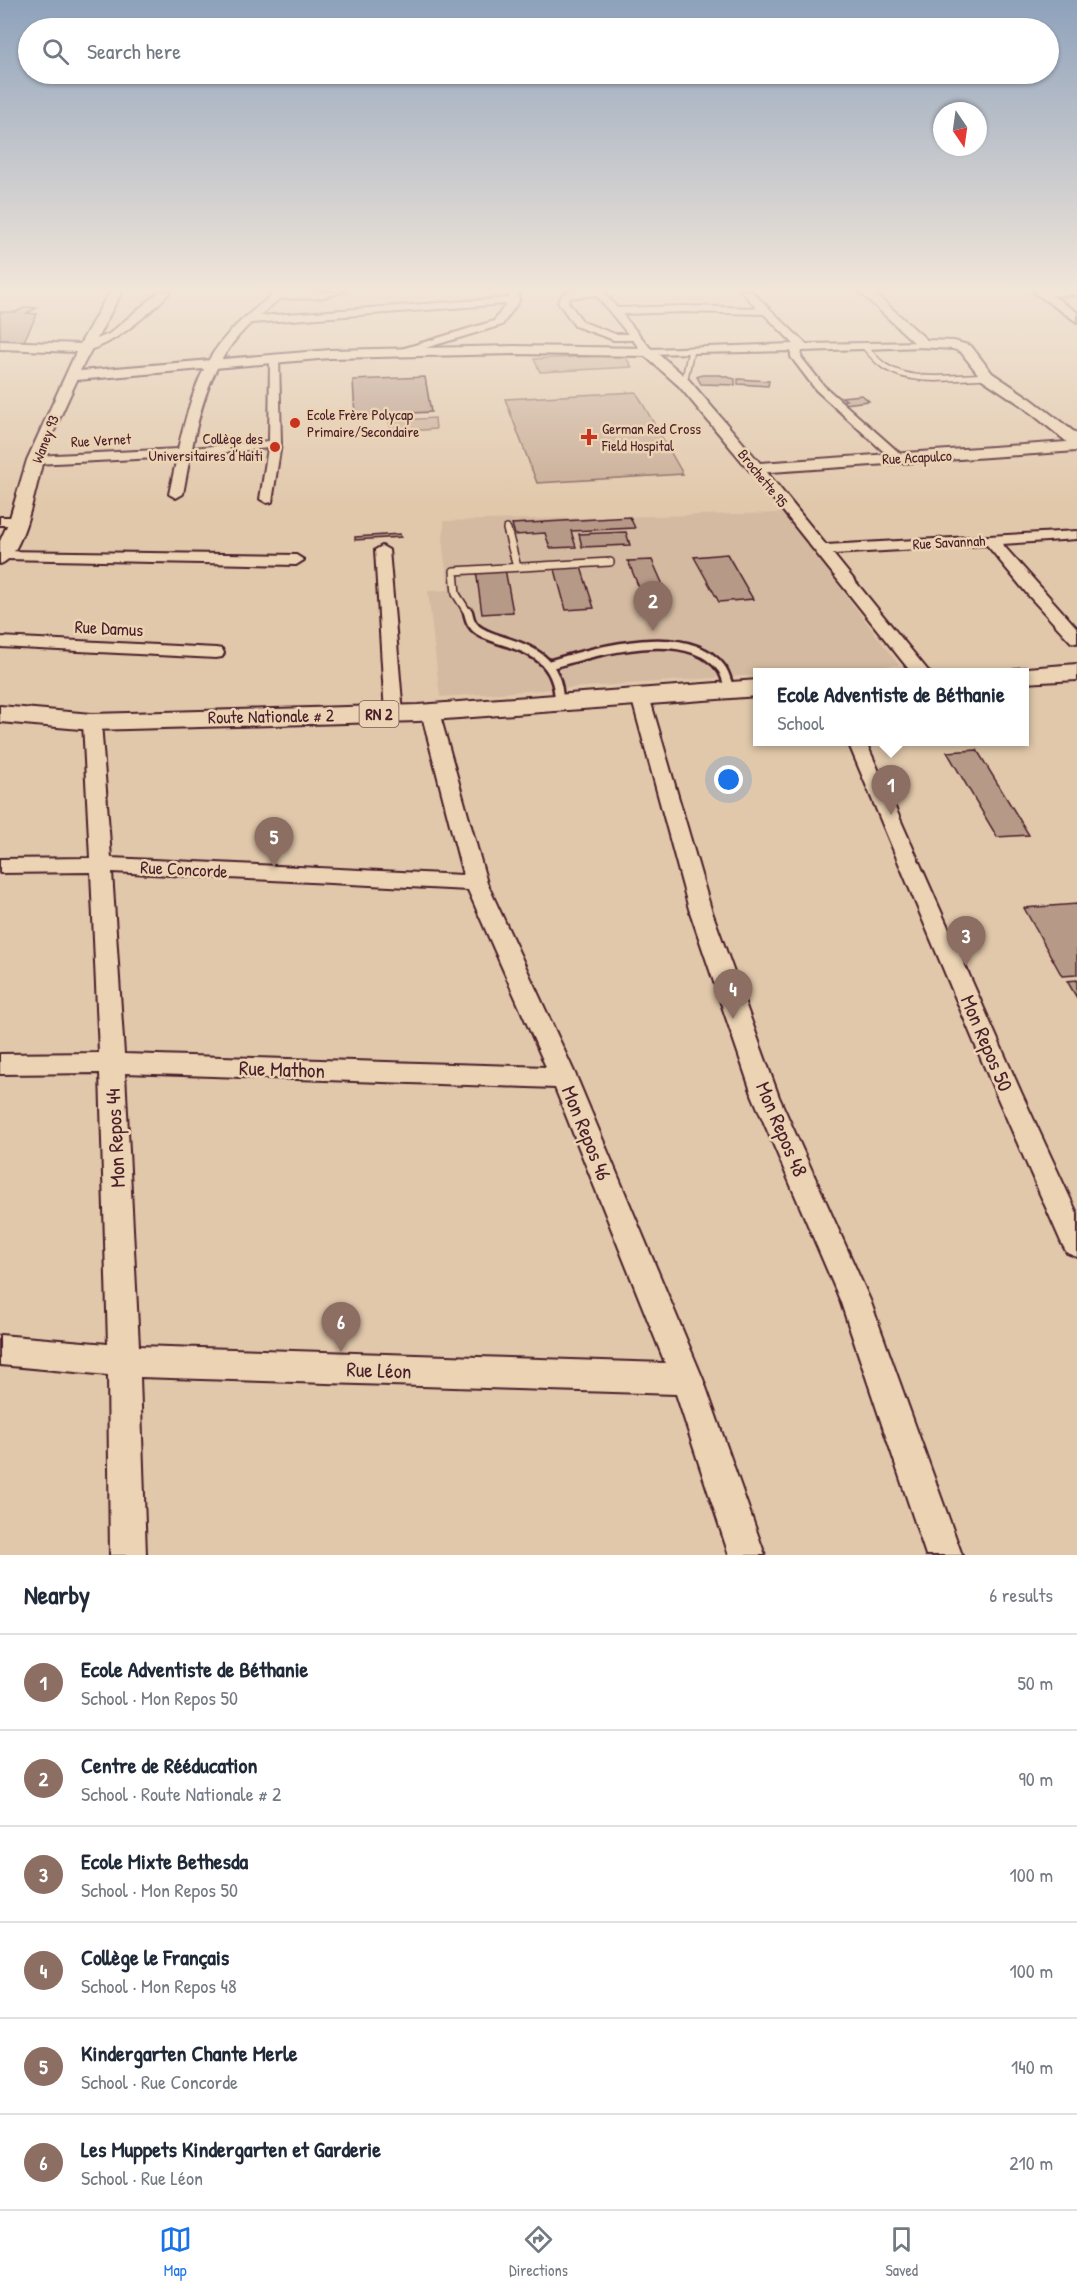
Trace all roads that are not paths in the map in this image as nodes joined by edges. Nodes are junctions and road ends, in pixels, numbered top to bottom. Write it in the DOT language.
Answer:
graph roads {
  1 [pos="77,364"];
  2 [pos="211,364"];
  3 [pos="218,364"];
  4 [pos="275,364"];
  5 [pos="661,364"];
  6 [pos="688,364"];
  7 [pos="801,364"];
  8 [pos="882,364"];
  9 [pos="977,364"];
  10 [pos="71,376"];
  11 [pos="987,376"];
  12 [pos="684,383"];
  13 [pos="275,444"];
  14 [pos="1077,444"];
  15 [pos="183,453"];
  16 [pos="898,457"];
  17 [pos="35,460"];
  18 [pos="756,468"];
  19 [pos="176,494"];
  20 [pos="267,499"];
  21 [pos="0,521"];
  22 [pos="18,521"];
  23 [pos="507,529"];
  24 [pos="1077,535"];
  25 [pos="991,540"];
  26 [pos="382,550"];
  27 [pos="822,550"];
  28 [pos="2,557"];
  29 [pos="296,560"];
  30 [pos="610,562"];
  31 [pos="517,567"];
  32 [pos="1077,638"];
  33 [pos="0,642"];
  34 [pos="216,653"];
  35 [pos="548,665"];
  36 [pos="917,668"];
  37 [pos="1077,672"];
  38 [pos="1029,675"];
  39 [pos="753,688"];
  40 [pos="730,690"];
  41 [pos="640,696"];
  42 [pos="559,701"];
  43 [pos="430,712"];
  44 [pos="0,714"];
  45 [pos="394,714"];
  46 [pos="92,722"];
  47 [pos="859,746"];
  48 [pos="102,865"];
  49 [pos="0,866"];
  50 [pos="476,883"];
  51 [pos="111,1063"];
  52 [pos="0,1064"];
  53 [pos="564,1078"];
  54 [pos="1077,1244"];
  55 [pos="0,1350"];
  56 [pos="125,1361"];
  57 [pos="687,1379"];
  58 [pos="128,1555"];
  59 [pos="747,1555"];
  60 [pos="944,1555"];
  1 -- 10 [label="street, Waney 93"];
  2 -- 3 [label="street"];
  2 -- 10 [label="street"];
  2 -- 15 [label="street"];
  4 -- 13 [label="street"];
  5 -- 12 [label="street, Brochette 95"];
  6 -- 12 [label="lane"];
  7 -- 16 [label="street"];
  8 -- 11 [label="lane"];
  9 -- 11 [label="street"];
  10 -- 17 [label="street, Waney 93"];
  11 -- 14 [label="street"];
  12 -- 18 [label="street, Brochette 95"];
  13 -- 15 [label="street, Rue Vernet"];
  13 -- 20 [label="street"];
  14 -- 16 [label="street, Rue Acapulco"];
  15 -- 17 [label="street, Rue Vernet"];
  15 -- 19 [label="street"];
  16 -- 18 [label="street, Rue Acapulco"];
  17 -- 22 [label="street, Waney 93"];
  18 -- 27 [label="street, Brochette 95"];
  21 -- 22 [label="street"];
  22 -- 28 [label="street, Waney 93"];
  23 -- 31 [label="lane"];
  24 -- 25 [label="street, Rue Savannah"];
  25 -- 27 [label="street, Rue Savannah"];
  25 -- 32 [label="street"];
  26 -- 45 [label="street"];
  27 -- 36 [label="street, Brochette 95"];
  28 -- 29 [label="street"];
  30 -- 31 [label="lane"];
  31 -- 35 [label="lane"];
  33 -- 34 [label="street, Rue Damus"];
  35 -- 40 [label="lane"];
  35 -- 42 [label="lane"];
  37 -- 38 [label="main road"];
  39 -- 40 [label="main road, Route Nationale # 2 / RN 2"];
  40 -- 41 [label="main road, Route Nationale # 2 / RN 2"];
  41 -- 42 [label="main road, Route Nationale # 2 / RN 2"];
  41 -- 60 [label="street, Mon Repos 48"];
  42 -- 43 [label="main road, Route Nationale # 2 / RN 2"];
  43 -- 45 [label="main road, Route Nationale # 2 / RN 2"];
  43 -- 50 [label="street, Mon Repos 46"];
  44 -- 46 [label="main road, Route Nationale # 2 / RN 2"];
  45 -- 46 [label="main road, Route Nationale # 2 / RN 2"];
  46 -- 48 [label="street, Mon Repos 44"];
  47 -- 54 [label="street, Mon Repos 50"];
  48 -- 49 [label="street, Rue Concorde"];
  48 -- 50 [label="street, Rue Concorde"];
  48 -- 51 [label="street, Mon Repos 44"];
  50 -- 53 [label="street, Mon Repos 46"];
  51 -- 52 [label="street, Rue Mathon"];
  51 -- 53 [label="street, Rue Mathon"];
  51 -- 56 [label="street, Mon Repos 44"];
  53 -- 57 [label="street, Mon Repos 46"];
  55 -- 56 [label="street, Rue Léon"];
  56 -- 57 [label="street, Rue Léon"];
  56 -- 58 [label="street, Mon Repos 44"];
  57 -- 59 [label="street, Mon Repos 46"];
}
